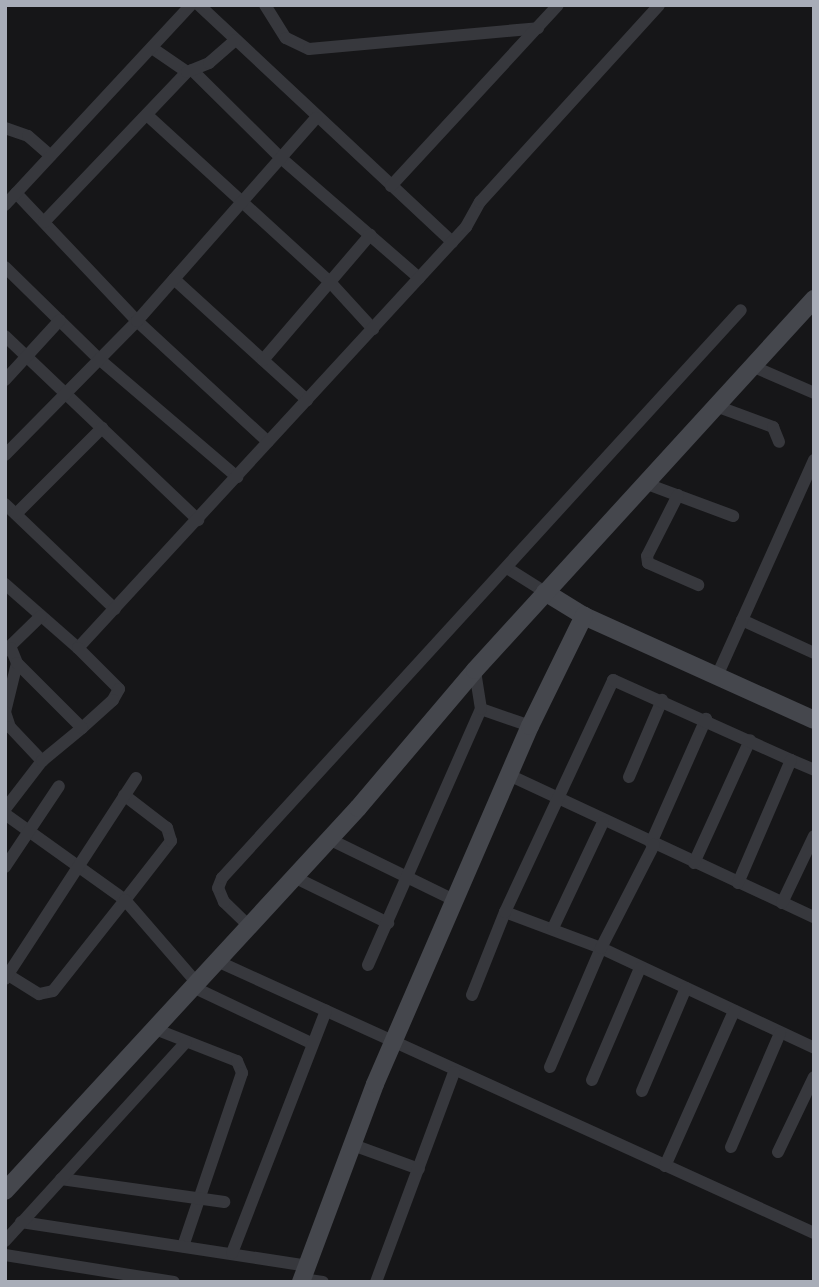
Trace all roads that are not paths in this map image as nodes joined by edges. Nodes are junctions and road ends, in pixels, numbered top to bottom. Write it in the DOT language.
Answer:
graph roads {
  1 [pos="191,5"];
  2 [pos="199,5"];
  3 [pos="265,5"];
  4 [pos="558,5"];
  5 [pos="659,5"];
  6 [pos="538,28"];
  7 [pos="235,40"];
  8 [pos="152,47"];
  9 [pos="190,71"];
  10 [pos="147,115"];
  11 [pos="316,118"];
  12 [pos="5,128"];
  13 [pos="51,156"];
  14 [pos="281,158"];
  15 [pos="391,186"];
  16 [pos="10,197"];
  17 [pos="242,202"];
  18 [pos="44,222"];
  19 [pos="370,235"];
  20 [pos="452,242"];
  21 [pos="5,267"];
  22 [pos="419,278"];
  23 [pos="174,279"];
  24 [pos="330,282"];
  25 [pos="814,299"];
  26 [pos="741,310"];
  27 [pos="60,320"];
  28 [pos="136,321"];
  29 [pos="373,329"];
  30 [pos="5,336"];
  31 [pos="27,355"];
  32 [pos="99,359"];
  33 [pos="263,360"];
  34 [pos="752,366"];
  35 [pos="5,380"];
  36 [pos="66,393"];
  37 [pos="814,393"];
  38 [pos="307,400"];
  39 [pos="716,405"];
  40 [pos="102,428"];
  41 [pos="268,442"];
  42 [pos="779,442"];
  43 [pos="8,446"];
  44 [pos="814,460"];
  45 [pos="237,477"];
  46 [pos="809,483"];
  47 [pos="647,484"];
  48 [pos="678,495"];
  49 [pos="5,504"];
  50 [pos="16,514"];
  51 [pos="733,516"];
  52 [pos="198,520"];
  53 [pos="507,568"];
  54 [pos="5,584"];
  55 [pos="698,585"];
  56 [pos="545,592"];
  57 [pos="115,609"];
  58 [pos="583,616"];
  59 [pos="41,617"];
  60 [pos="742,620"];
  61 [pos="78,648"];
  62 [pos="8,650"];
  63 [pos="814,653"];
  64 [pos="17,663"];
  65 [pos="475,670"];
  66 [pos="717,676"];
  67 [pos="662,700"];
  68 [pos="481,709"];
  69 [pos="5,712"];
  70 [pos="706,719"];
  71 [pos="814,720"];
  72 [pos="530,726"];
  73 [pos="82,728"];
  74 [pos="750,740"];
  75 [pos="791,760"];
  76 [pos="42,761"];
  77 [pos="814,770"];
  78 [pos="509,775"];
  79 [pos="629,777"];
  80 [pos="136,778"];
  81 [pos="59,786"];
  82 [pos="124,795"];
  83 [pos="558,802"];
  84 [pos="5,812"];
  85 [pos="603,822"];
  86 [pos="29,832"];
  87 [pos="814,836"];
  88 [pos="329,839"];
  89 [pos="652,844"];
  90 [pos="694,863"];
  91 [pos="5,867"];
  92 [pos="79,867"];
  93 [pos="294,877"];
  94 [pos="408,878"];
  95 [pos="738,883"];
  96 [pos="125,900"];
  97 [pos="456,901"];
  98 [pos="782,903"];
  99 [pos="505,912"];
  100 [pos="814,917"];
  101 [pos="388,923"];
  102 [pos="249,926"];
  103 [pos="553,928"];
  104 [pos="601,948"];
  105 [pos="218,961"];
  106 [pos="368,965"];
  107 [pos="640,968"];
  108 [pos="6,976"];
  109 [pos="195,985"];
  110 [pos="686,988"];
  111 [pos="472,995"];
  112 [pos="326,1011"];
  113 [pos="734,1011"];
  114 [pos="155,1028"];
  115 [pos="780,1032"];
  116 [pos="393,1042"];
  117 [pos="186,1043"];
  118 [pos="310,1043"];
  119 [pos="814,1048"];
  120 [pos="550,1066"];
  121 [pos="454,1072"];
  122 [pos="814,1077"];
  123 [pos="592,1080"];
  124 [pos="642,1091"];
  125 [pos="353,1145"];
  126 [pos="731,1147"];
  127 [pos="778,1152"];
  128 [pos="665,1166"];
  129 [pos="419,1169"];
  130 [pos="61,1180"];
  131 [pos="5,1191"];
  132 [pos="199,1202"];
  133 [pos="224,1202"];
  134 [pos="21,1222"];
  135 [pos="814,1233"];
  136 [pos="5,1241"];
  137 [pos="183,1246"];
  138 [pos="232,1253"];
  139 [pos="5,1255"];
  140 [pos="303,1276"];
  141 [pos="174,1282"];
  142 [pos="323,1282"];
  143 [pos="376,1282"];
  1 -- 8 [label="street"];
  2 -- 7 [label="street"];
  3 -- 6 [label="street"];
  4 -- 6 [label="street"];
  5 -- 20 [label="street"];
  6 -- 15 [label="street"];
  7 -- 9 [label="street"];
  7 -- 11 [label="street"];
  8 -- 9 [label="street"];
  8 -- 13 [label="street"];
  9 -- 10 [label="street"];
  9 -- 14 [label="street"];
  10 -- 17 [label="street"];
  10 -- 18 [label="street"];
  11 -- 14 [label="street"];
  11 -- 15 [label="street"];
  12 -- 13 [label="street"];
  13 -- 16 [label="street"];
  14 -- 17 [label="street"];
  14 -- 19 [label="street"];
  15 -- 20 [label="street"];
  16 -- 18 [label="street"];
  17 -- 23 [label="street"];
  17 -- 24 [label="street"];
  18 -- 28 [label="street"];
  19 -- 22 [label="street"];
  19 -- 24 [label="street"];
  20 -- 22 [label="street"];
  21 -- 27 [label="street"];
  22 -- 29 [label="street"];
  23 -- 28 [label="street"];
  23 -- 33 [label="street"];
  24 -- 29 [label="street"];
  24 -- 33 [label="street"];
  25 -- 34 [label="street"];
  26 -- 53 [label="street"];
  27 -- 31 [label="street"];
  27 -- 32 [label="street"];
  28 -- 32 [label="street"];
  28 -- 41 [label="street"];
  29 -- 38 [label="street"];
  30 -- 31 [label="street"];
  31 -- 35 [label="street"];
  31 -- 36 [label="street"];
  32 -- 36 [label="street"];
  32 -- 45 [label="street"];
  33 -- 38 [label="street"];
  34 -- 37 [label="street"];
  34 -- 39 [label="street"];
  36 -- 40 [label="street"];
  36 -- 43 [label="street"];
  38 -- 41 [label="street"];
  39 -- 42 [label="street"];
  39 -- 47 [label="street"];
  40 -- 50 [label="street"];
  40 -- 52 [label="street"];
  41 -- 45 [label="street"];
  44 -- 46 [label="street"];
  45 -- 52 [label="street"];
  46 -- 60 [label="street"];
  47 -- 48 [label="street"];
  47 -- 56 [label="street"];
  48 -- 51 [label="street"];
  48 -- 55 [label="street"];
  49 -- 50 [label="street"];
  50 -- 57 [label="street"];
  52 -- 57 [label="street"];
  53 -- 56 [label="street"];
  53 -- 102 [label="street"];
  54 -- 59 [label="street"];
  56 -- 58 [label="street"];
  56 -- 65 [label="street"];
  57 -- 61 [label="street"];
  58 -- 66 [label="street"];
  58 -- 72 [label="street"];
  59 -- 61 [label="street"];
  59 -- 62 [label="street"];
  60 -- 63 [label="street"];
  60 -- 66 [label="street"];
  61 -- 73 [label="street"];
  62 -- 64 [label="street"];
  64 -- 69 [label="street"];
  64 -- 73 [label="street"];
  65 -- 68 [label="street"];
  65 -- 88 [label="street"];
  66 -- 71 [label="street"];
  67 -- 70 [label="street"];
  67 -- 79 [label="street"];
  67 -- 83 [label="street"];
  68 -- 72 [label="street"];
  68 -- 94 [label="street"];
  69 -- 76 [label="street"];
  70 -- 74 [label="street"];
  70 -- 89 [label="street"];
  72 -- 78 [label="street"];
  73 -- 76 [label="street"];
  74 -- 75 [label="street"];
  74 -- 90 [label="street"];
  75 -- 77 [label="street"];
  75 -- 95 [label="street"];
  76 -- 84 [label="street"];
  78 -- 83 [label="street"];
  78 -- 97 [label="street"];
  80 -- 82 [label="street"];
  81 -- 86 [label="street"];
  82 -- 92 [label="street"];
  82 -- 96 [label="street"];
  83 -- 85 [label="street"];
  83 -- 99 [label="street"];
  84 -- 86 [label="street"];
  85 -- 89 [label="street"];
  85 -- 103 [label="street"];
  86 -- 91 [label="street"];
  86 -- 92 [label="street"];
  87 -- 98 [label="street"];
  88 -- 93 [label="street"];
  88 -- 94 [label="street"];
  89 -- 90 [label="street"];
  89 -- 104 [label="street"];
  90 -- 95 [label="street"];
  92 -- 96 [label="street"];
  92 -- 108 [label="street"];
  93 -- 101 [label="street"];
  93 -- 102 [label="street"];
  94 -- 97 [label="street"];
  94 -- 101 [label="street"];
  95 -- 98 [label="street"];
  96 -- 108 [label="street"];
  96 -- 109 [label="street"];
  97 -- 116 [label="street"];
  98 -- 100 [label="street"];
  99 -- 103 [label="street"];
  99 -- 111 [label="street"];
  101 -- 106 [label="street"];
  102 -- 105 [label="street"];
  103 -- 104 [label="street"];
  104 -- 107 [label="street"];
  104 -- 120 [label="street"];
  105 -- 109 [label="street"];
  105 -- 112 [label="street"];
  107 -- 110 [label="street"];
  107 -- 123 [label="street"];
  109 -- 114 [label="street"];
  109 -- 118 [label="street"];
  110 -- 113 [label="street"];
  110 -- 124 [label="street"];
  112 -- 116 [label="street"];
  112 -- 118 [label="street"];
  113 -- 115 [label="street"];
  113 -- 128 [label="street"];
  114 -- 117 [label="street"];
  114 -- 131 [label="street"];
  115 -- 119 [label="street"];
  115 -- 126 [label="street"];
  116 -- 121 [label="street"];
  116 -- 125 [label="street"];
  117 -- 130 [label="street"];
  117 -- 132 [label="street"];
  118 -- 138 [label="street"];
  121 -- 128 [label="street"];
  121 -- 129 [label="street"];
  122 -- 127 [label="street"];
  125 -- 129 [label="street"];
  125 -- 140 [label="street"];
  128 -- 135 [label="street"];
  129 -- 143 [label="street"];
  130 -- 132 [label="street"];
  130 -- 134 [label="street"];
  132 -- 133 [label="street"];
  132 -- 137 [label="street"];
  134 -- 136 [label="street"];
  134 -- 137 [label="street"];
  137 -- 138 [label="street"];
  138 -- 140 [label="street"];
  139 -- 141 [label="street"];
  140 -- 142 [label="street"];
}
